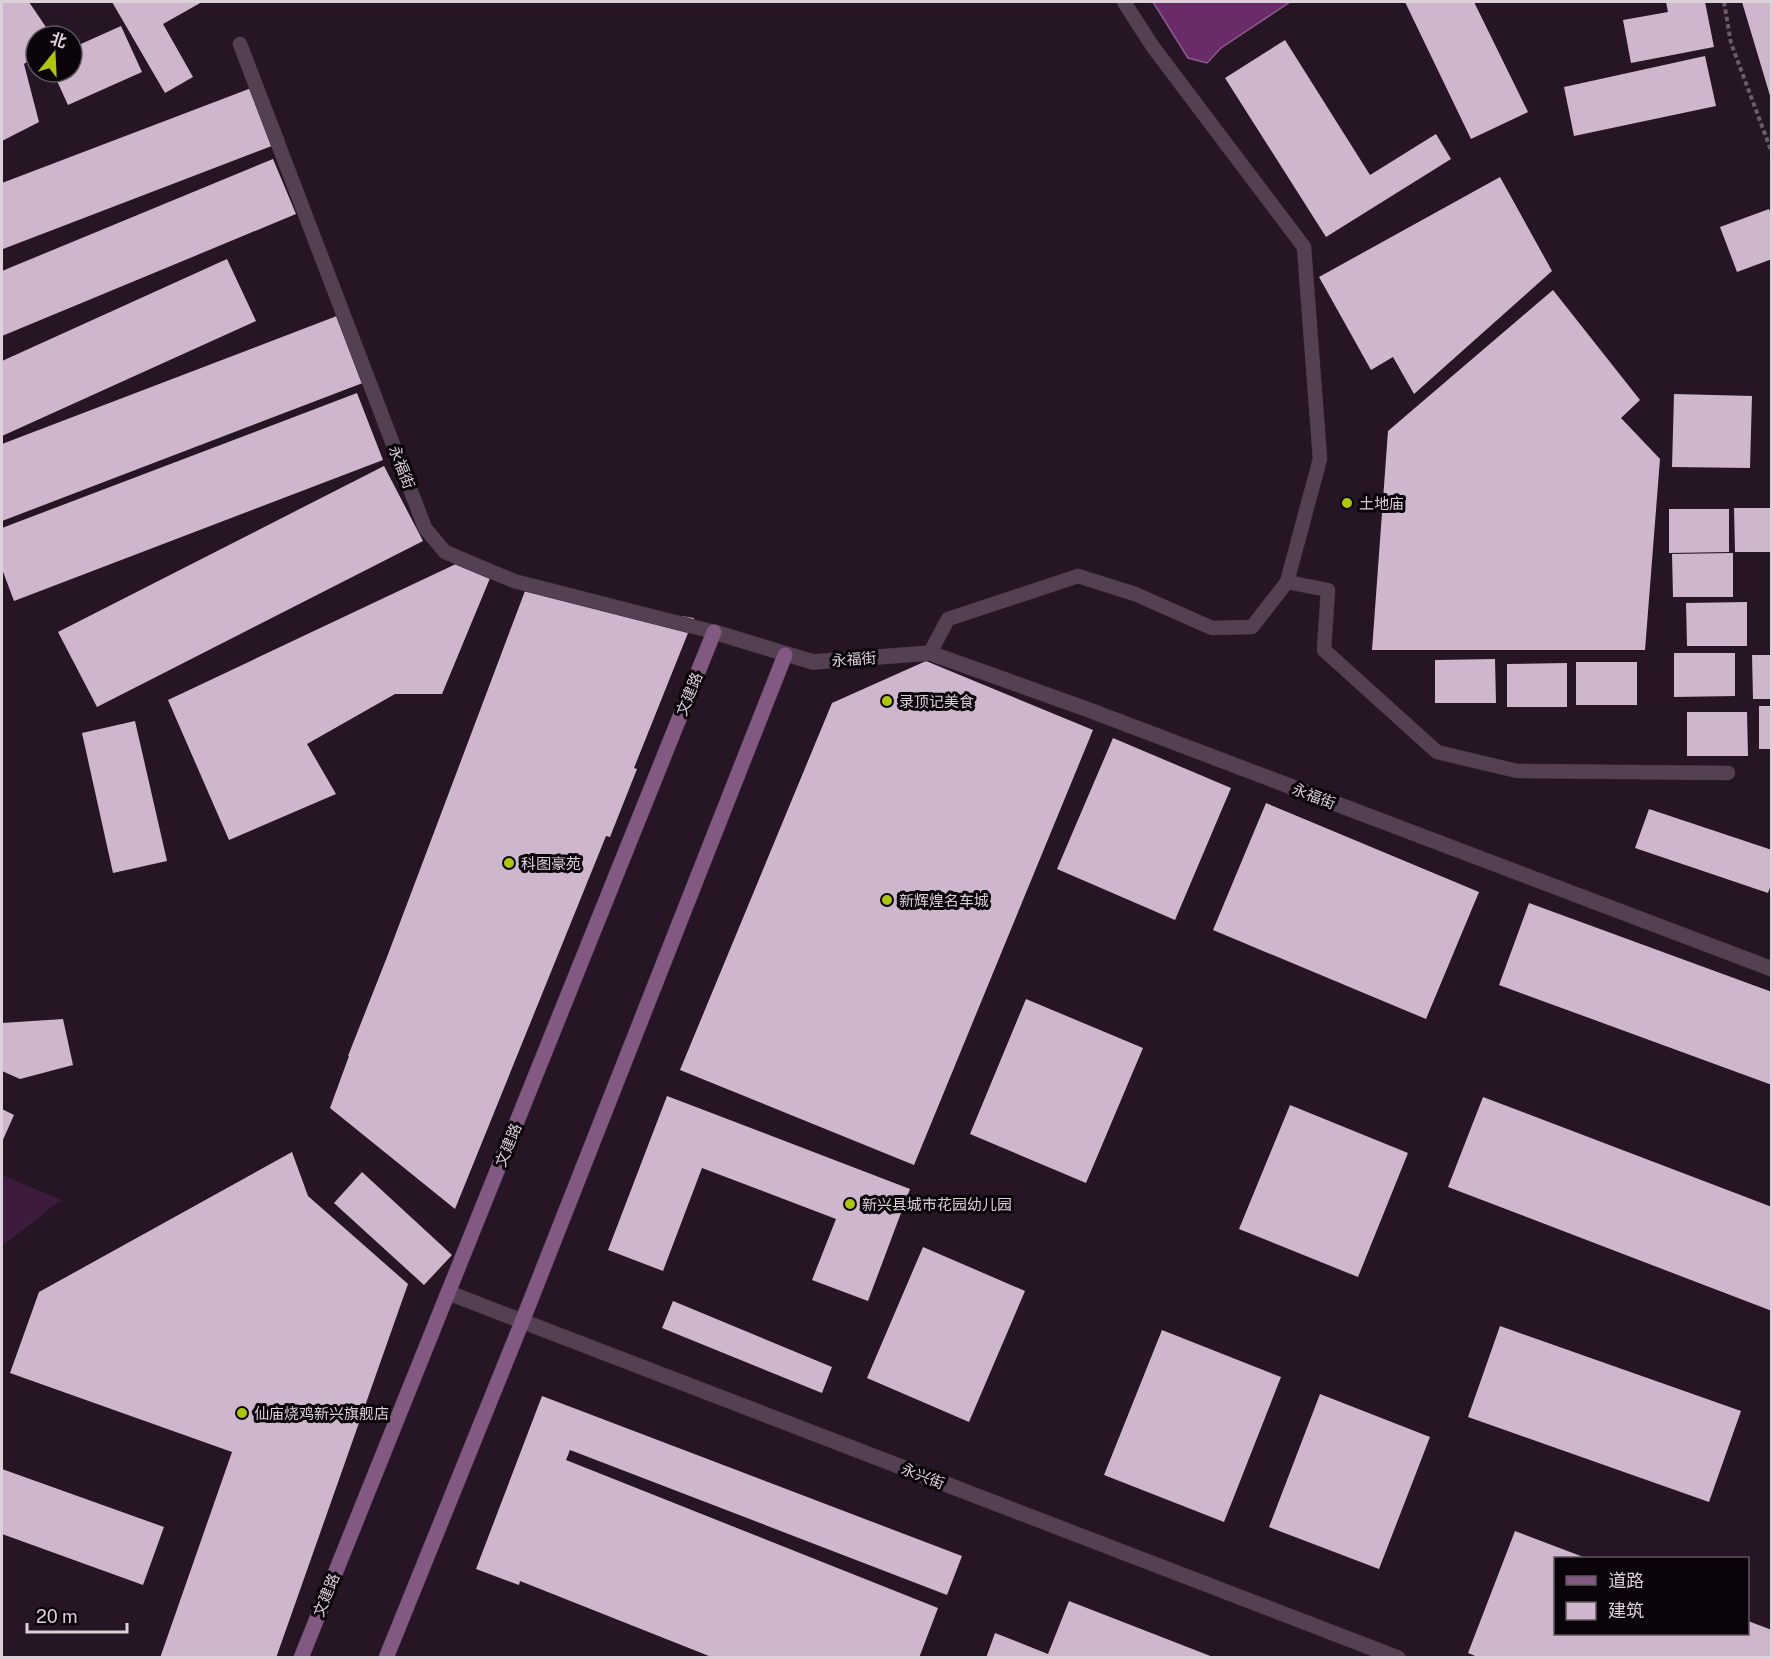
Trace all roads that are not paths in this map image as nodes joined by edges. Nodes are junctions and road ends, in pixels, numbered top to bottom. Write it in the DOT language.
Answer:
graph roads {
  1 [pos="1124,2"];
  2 [pos="240,44"];
  3 [pos="1287,582"];
  4 [pos="714,632"];
  5 [pos="930,653"];
  6 [pos="785,655"];
  7 [pos="1728,773"];
  8 [pos="1772,969"];
  9 [pos="448,1293"];
  10 [pos="522,1322"];
  11 [pos="301,1658"];
  12 [pos="386,1658"];
  13 [pos="1398,1658"];
  1 -- 3 [label="lane"];
  2 -- 4 [label="lane, 永福街"];
  3 -- 5 [label="lane"];
  3 -- 7 [label="lane"];
  4 -- 6 [label="street, 永福街"];
  4 -- 9 [label="main road, 文建路"];
  5 -- 6 [label="street, 永福街"];
  5 -- 8 [label="street, 永福街"];
  6 -- 10 [label="main road"];
  9 -- 10 [label="street, 永兴街"];
  9 -- 11 [label="main road, 文建路"];
  10 -- 12 [label="main road"];
  10 -- 13 [label="street, 永兴街"];
}
